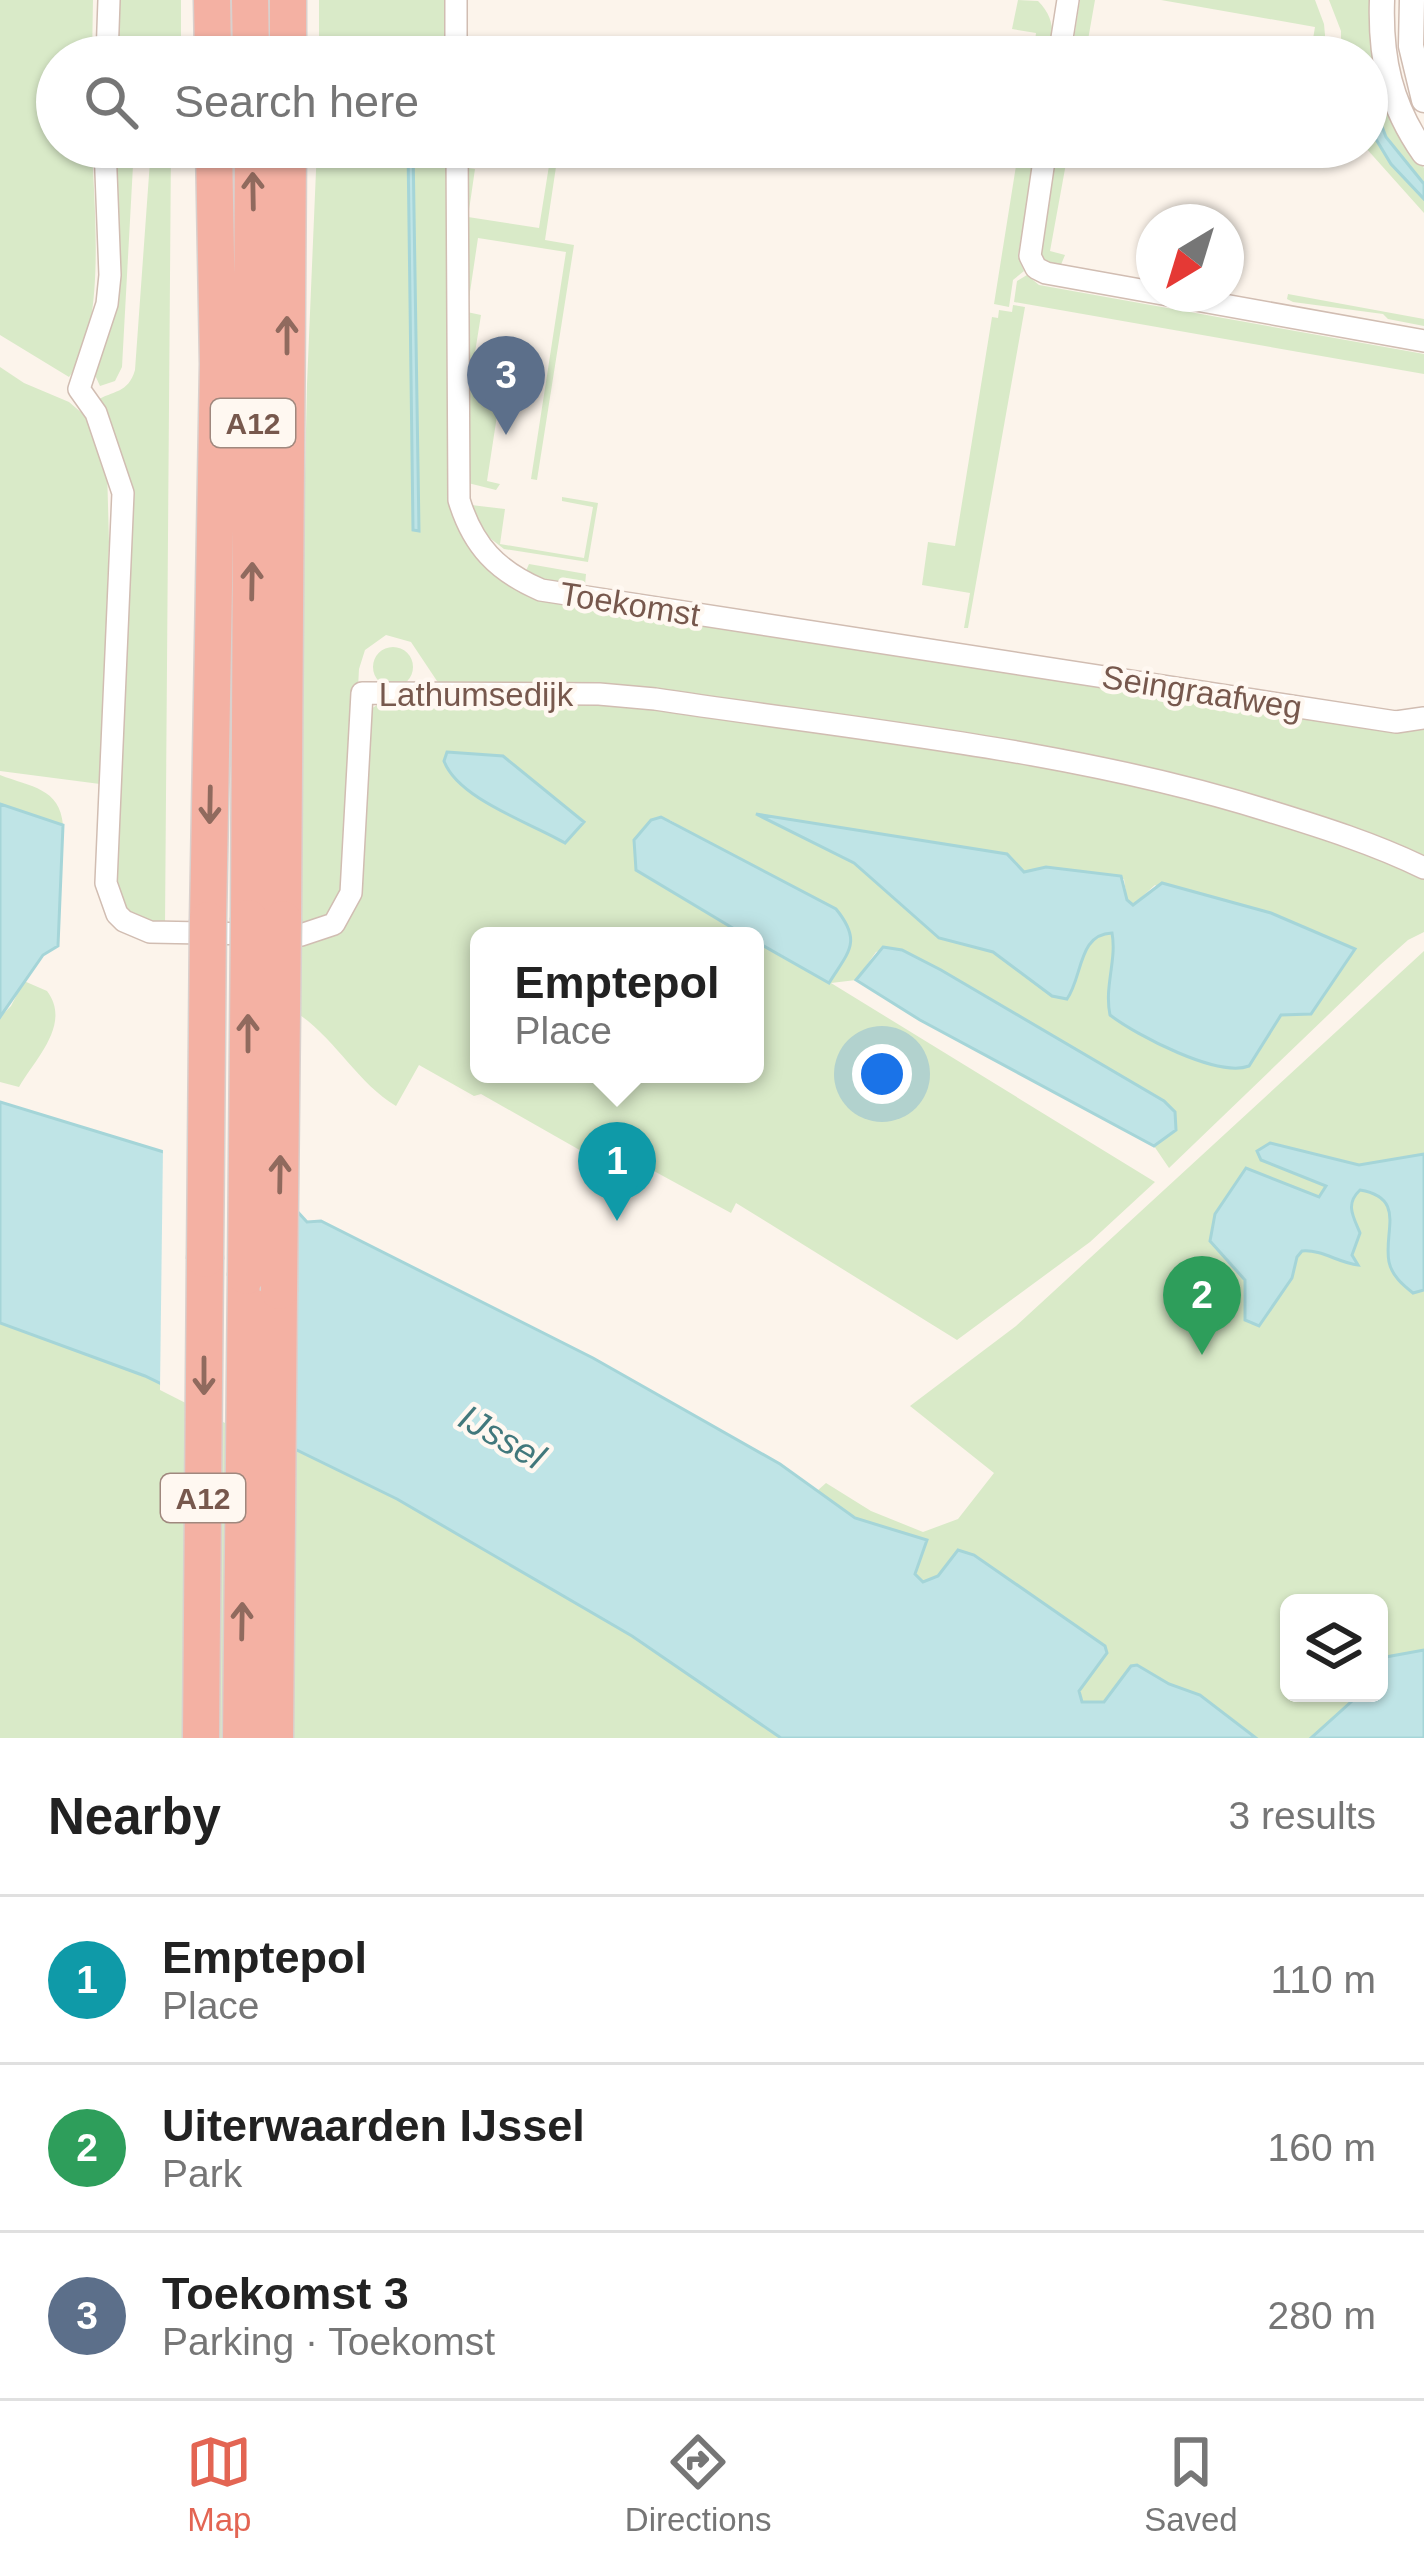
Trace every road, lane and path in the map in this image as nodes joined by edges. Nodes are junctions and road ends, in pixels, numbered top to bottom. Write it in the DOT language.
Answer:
graph roads {
  1 [pos="109,0"];
  2 [pos="212,0"];
  3 [pos="250,0"];
  4 [pos="287,0"];
  5 [pos="456,0"];
  6 [pos="1068,0"];
  7 [pos="1382,0"];
  8 [pos="1412,0"];
  9 [pos="108,36"];
  10 [pos="213,36"];
  11 [pos="251,36"];
  12 [pos="288,36"];
  13 [pos="456,36"];
  14 [pos="1062,36"];
  15 [pos="1381,36"];
  16 [pos="1388,80"];
  17 [pos="1424,100"];
  18 [pos="1424,153"];
  19 [pos="106,168"];
  20 [pos="214,168"];
  21 [pos="253,168"];
  22 [pos="287,168"];
  23 [pos="457,168"];
  24 [pos="1043,168"];
  25 [pos="1424,341"];
  26 [pos="980,657"];
  27 [pos="1424,718"];
  28 [pos="1424,868"];
  29 [pos="266,918"];
  30 [pos="201,1738"];
  31 [pos="241,1738"];
  32 [pos="274,1738"];
  1 -- 9 [label="street"];
  2 -- 10 [label="highway"];
  3 -- 11 [label="highway"];
  4 -- 12 [label="highway"];
  5 -- 13 [label="street"];
  6 -- 14 [label="street"];
  7 -- 15 [label="street"];
  8 -- 17 [label="street"];
  16 -- 18 [label="street"];
  19 -- 28 [label="street, Lathumsedijk"];
  20 -- 30 [label="highway, A12, one-way, bridge"];
  29 -- 21 [label="highway, A12, one-way"];
  29 -- 22 [label="highway, A12, one-way"];
  23 -- 26 [label="street, Toekomst"];
  24 -- 25 [label="street"];
  26 -- 27 [label="street, Seingraafweg"];
  31 -- 29 [label="highway, A12, one-way, bridge"];
  32 -- 29 [label="highway, A12, one-way, bridge"];
}
